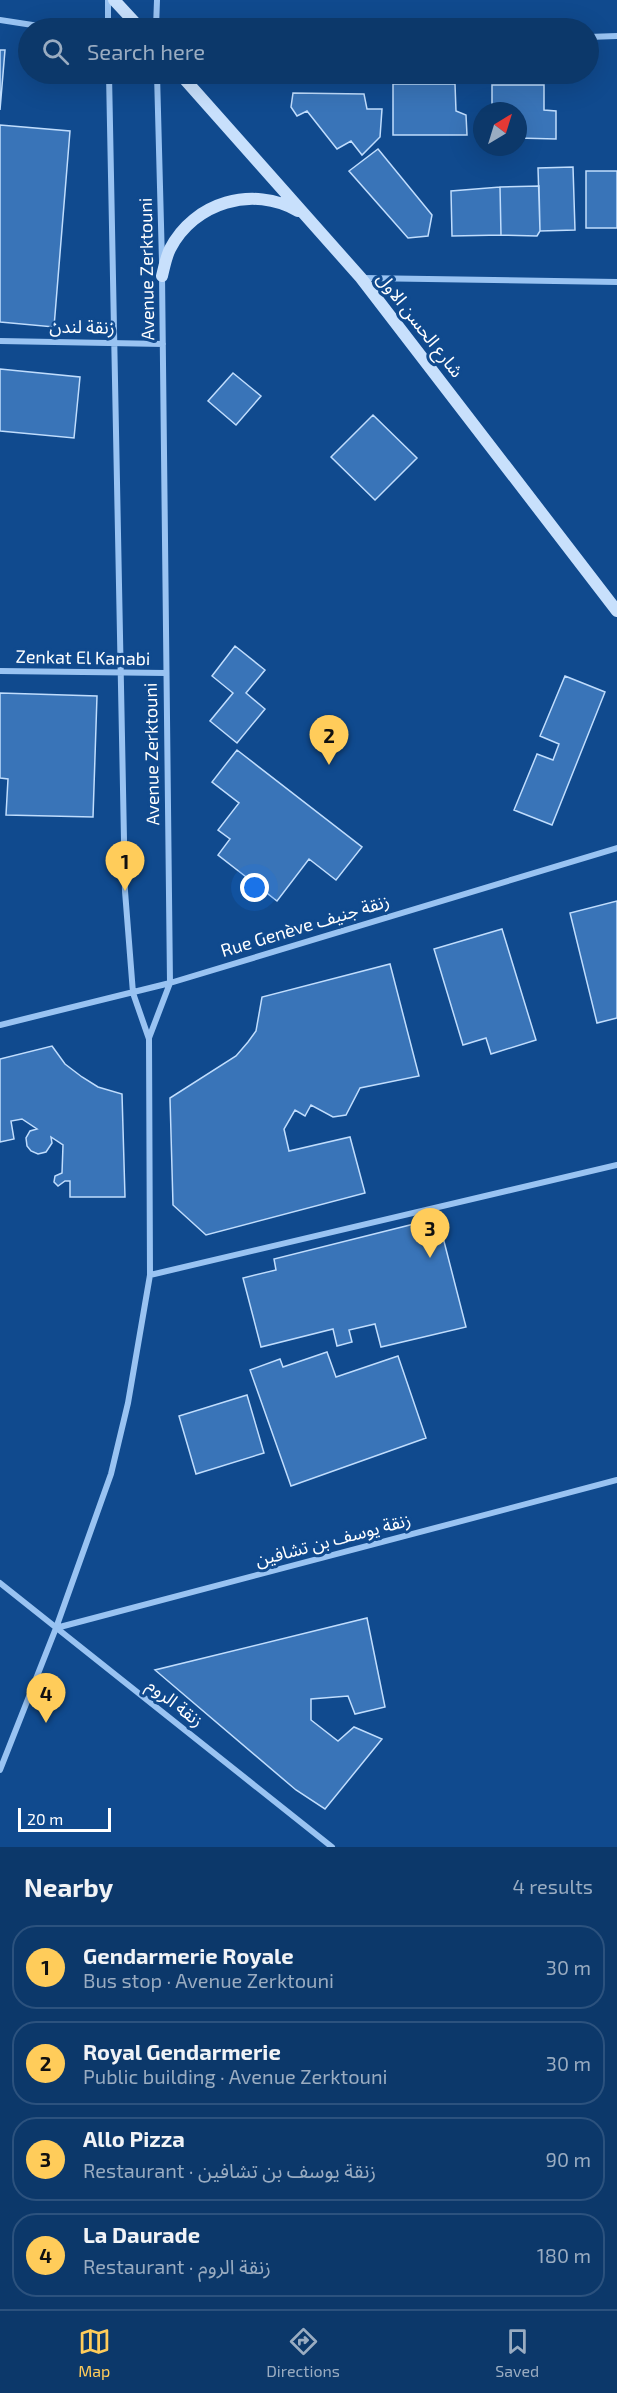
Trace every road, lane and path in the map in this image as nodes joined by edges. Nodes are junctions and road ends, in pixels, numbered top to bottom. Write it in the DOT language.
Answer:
graph roads {
  1 [pos="108,0"];
  2 [pos="114,0"];
  3 [pos="156,0"];
  4 [pos="108,18"];
  5 [pos="131,18"];
  6 [pos="156,18"];
  7 [pos="0,20"];
  8 [pos="18,23"];
  9 [pos="617,36"];
  10 [pos="599,37"];
  11 [pos="109,84"];
  12 [pos="157,84"];
  13 [pos="189,84"];
  14 [pos="309,218"];
  15 [pos="162,276"];
  16 [pos="361,278"];
  17 [pos="617,282"];
  18 [pos="0,341"];
  19 [pos="113,342"];
  20 [pos="163,344"];
  21 [pos="617,611"];
  22 [pos="0,672"];
  23 [pos="166,673"];
  24 [pos="119,674"];
  25 [pos="617,848"];
  26 [pos="170,983"];
  27 [pos="133,993"];
  28 [pos="0,1025"];
  29 [pos="149,1039"];
  30 [pos="617,1165"];
  31 [pos="150,1275"];
  32 [pos="617,1480"];
  33 [pos="0,1583"];
  34 [pos="56,1628"];
  35 [pos="0,1770"];
  36 [pos="332,1847"];
  1 -- 4 [label="street"];
  2 -- 5 [label="street"];
  3 -- 6 [label="street"];
  7 -- 8 [label="street"];
  9 -- 10 [label="street"];
  11 -- 19 [label="street, Avenue Zerktouni"];
  12 -- 15 [label="street, Avenue Zerktouni"];
  13 -- 14 [label="street, شارع الحسن الاول"];
  14 -- 15 [label="street"];
  14 -- 16 [label="street, شارع الحسن الاول"];
  15 -- 20 [label="street, Avenue Zerktouni"];
  16 -- 17 [label="street"];
  16 -- 21 [label="street, شارع الحسن الاول"];
  18 -- 19 [label="street, زنقة لندن"];
  19 -- 20 [label="street, زنقة لندن"];
  19 -- 24 [label="street, Avenue Zerktouni"];
  20 -- 23 [label="street, Avenue Zerktouni"];
  22 -- 24 [label="street, Zenkat El Kanabi"];
  23 -- 24 [label="street, Zenkat El Kanabi"];
  23 -- 26 [label="street, Avenue Zerktouni"];
  24 -- 27 [label="street, Avenue Zerktouni"];
  25 -- 26 [label="street, Rue Genève زنقة جنيف"];
  26 -- 27 [label="street, Rue Genève زنقة جنيف"];
  26 -- 29 [label="street, Avenue Zerktouni"];
  27 -- 28 [label="street, Rue Genève زنقة جنيف"];
  27 -- 29 [label="street, Avenue Zerktouni"];
  29 -- 31 [label="street"];
  30 -- 31 [label="street"];
  31 -- 34 [label="street"];
  32 -- 34 [label="street, زنقة يوسف بن تشافين"];
  33 -- 34 [label="street, زنقة الروم"];
  34 -- 35 [label="street"];
  34 -- 36 [label="street, زنقة الروم"];
}
